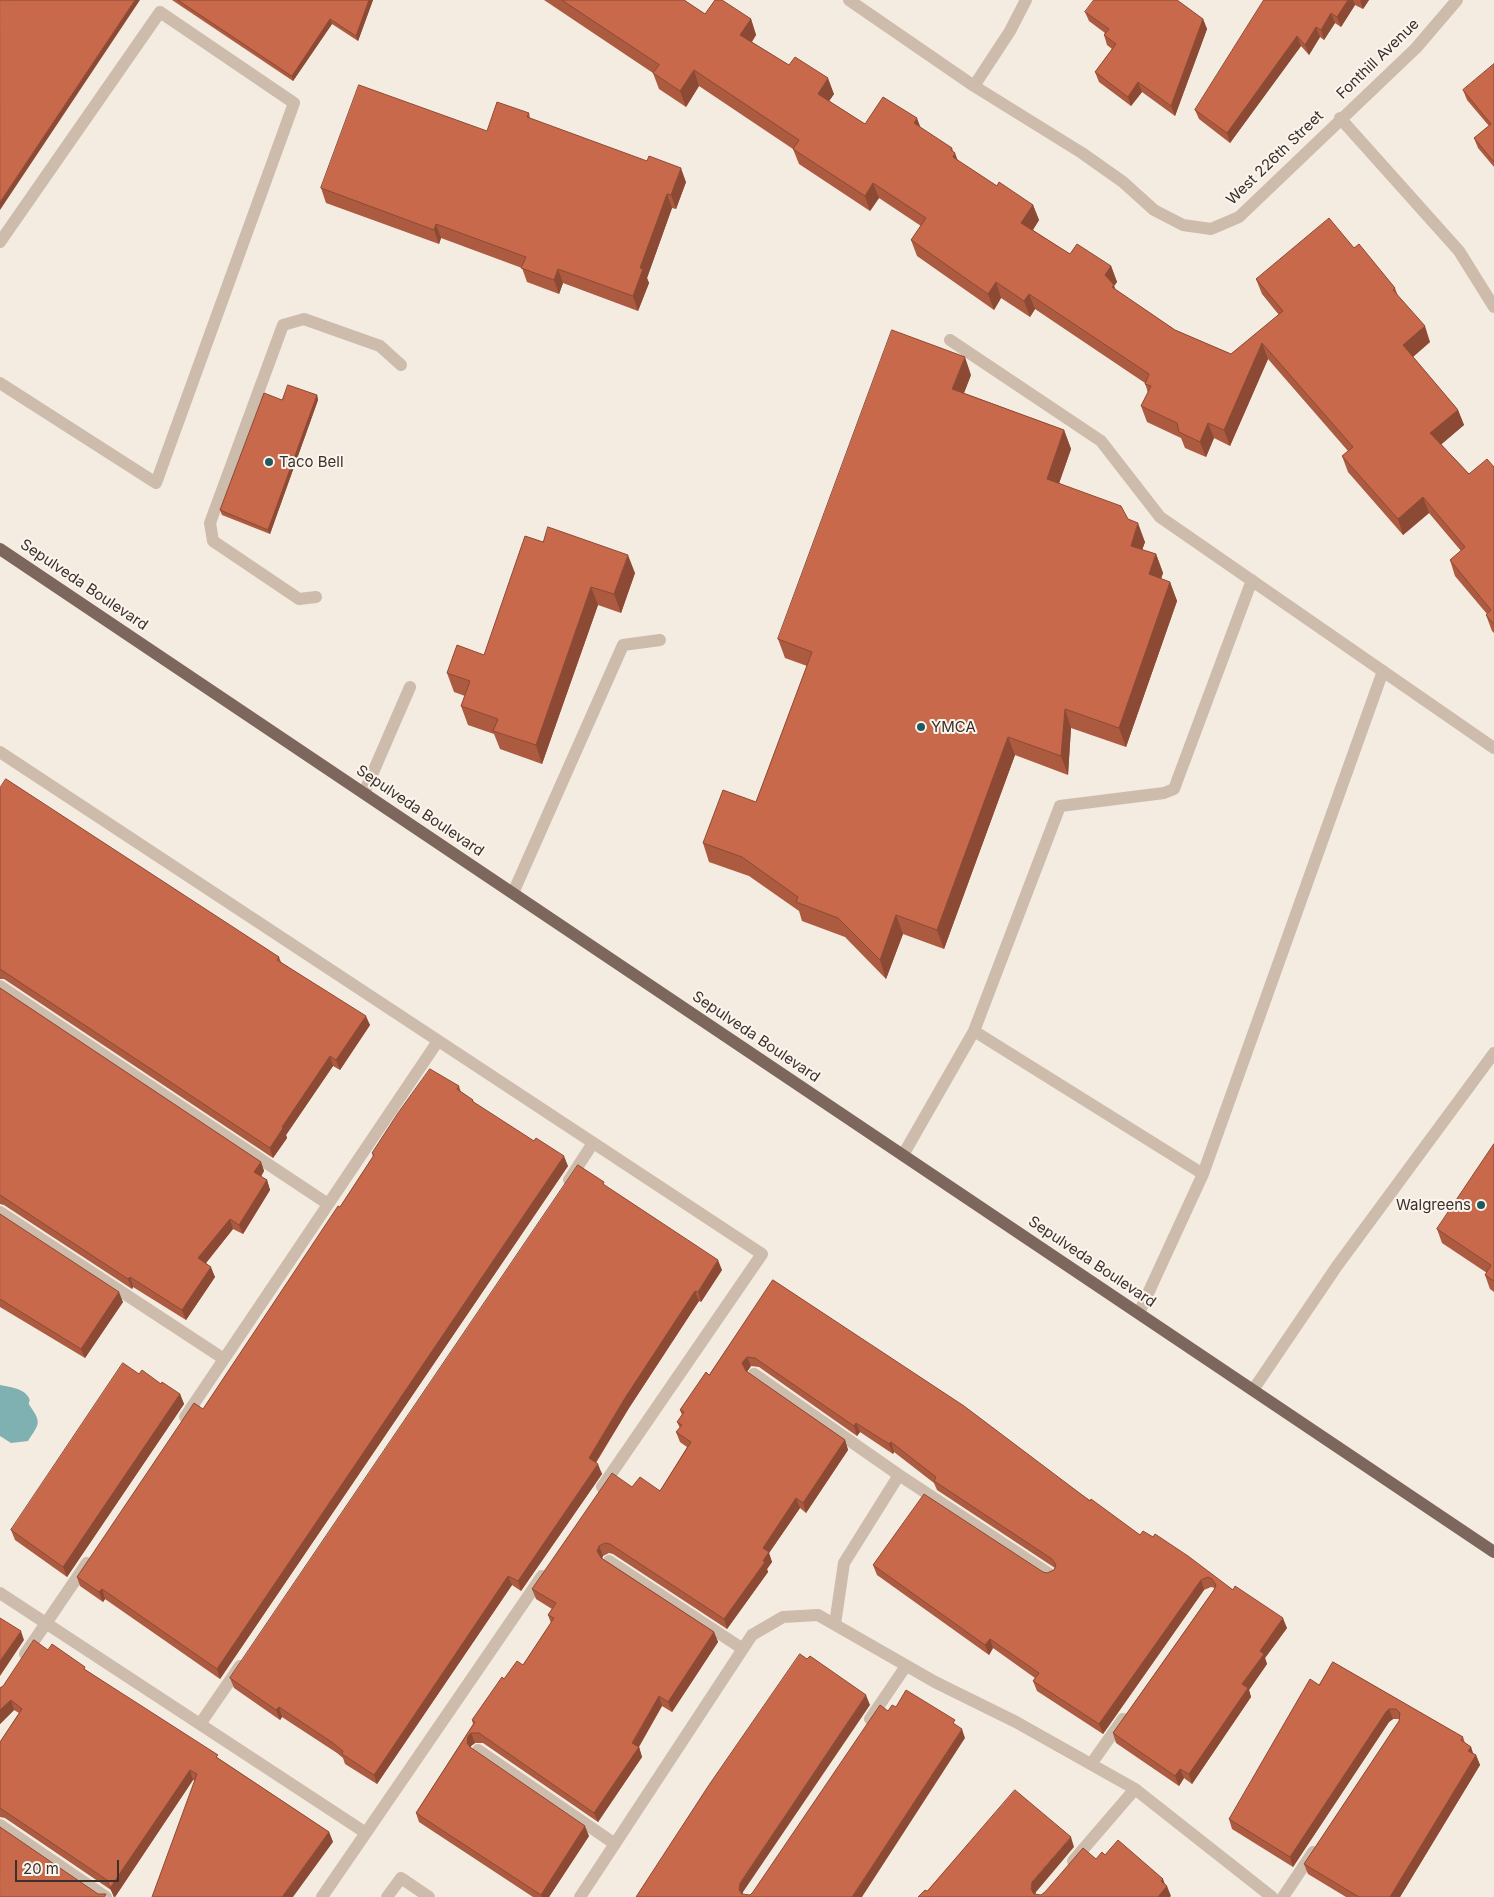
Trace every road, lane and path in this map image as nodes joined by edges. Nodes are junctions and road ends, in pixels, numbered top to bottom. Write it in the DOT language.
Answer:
graph roads {
  1 [pos="849,0"];
  2 [pos="1026,0"];
  3 [pos="1457,0"];
  4 [pos="974,86"];
  5 [pos="1340,118"];
  6 [pos="0,242"];
  7 [pos="1494,307"];
  8 [pos="950,340"];
  9 [pos="401,365"];
  10 [pos="0,383"];
  11 [pos="0,549"];
  12 [pos="1252,580"];
  13 [pos="316,597"];
  14 [pos="660,640"];
  15 [pos="1384,671"];
  16 [pos="410,687"];
  17 [pos="1494,748"];
  18 [pos="0,752"];
  19 [pos="364,793"];
  20 [pos="513,893"];
  21 [pos="0,986"];
  22 [pos="974,1031"];
  23 [pos="438,1041"];
  24 [pos="1494,1053"];
  25 [pos="593,1143"];
  26 [pos="904,1155"];
  27 [pos="1203,1174"];
  28 [pos="560,1192"];
  29 [pos="328,1204"];
  30 [pos="0,1212"];
  31 [pos="1139,1313"];
  32 [pos="224,1359"];
  33 [pos="754,1374"];
  34 [pos="1253,1390"];
  35 [pos="180,1425"];
  36 [pos="899,1475"];
  37 [pos="595,1498"];
  38 [pos="96,1549"];
  39 [pos="1494,1552"];
  40 [pos="609,1561"];
  41 [pos="550,1564"];
  42 [pos="1052,1575"];
  43 [pos="0,1593"];
  44 [pos="46,1623"];
  45 [pos="835,1624"];
  46 [pos="743,1649"];
  47 [pos="245,1659"];
  48 [pos="906,1666"];
  49 [pos="15,1668"];
  50 [pos="1131,1707"];
  51 [pos="200,1724"];
  52 [pos="861,1732"];
  53 [pos="478,1750"];
  54 [pos="1091,1764"];
  55 [pos="1135,1788"];
  56 [pos="0,1825"];
  57 [pos="366,1832"];
  58 [pos="1321,1840"];
  59 [pos="615,1844"];
  60 [pos="1067,1868"];
  61 [pos="106,1897"];
  62 [pos="322,1897"];
  63 [pos="387,1897"];
  64 [pos="429,1897"];
  65 [pos="580,1897"];
  66 [pos="1272,1897"];
  67 [pos="1284,1897"];
  1 -- 4 [label="street, West 226th Street"];
  2 -- 4 [label="street"];
  3 -- 5 [label="street, Fonthill Avenue"];
  4 -- 5 [label="street, West 226th Street"];
  5 -- 7 [label="street, West 226th Street"];
  6 -- 10 [label="street"];
  8 -- 12 [label="street"];
  9 -- 13 [label="street"];
  11 -- 19 [label="main road, Sepulveda Boulevard"];
  12 -- 15 [label="street"];
  12 -- 22 [label="street"];
  14 -- 20 [label="street"];
  15 -- 17 [label="street"];
  15 -- 27 [label="street"];
  16 -- 19 [label="street"];
  18 -- 23 [label="street"];
  19 -- 20 [label="main road, Sepulveda Boulevard"];
  20 -- 26 [label="main road, Sepulveda Boulevard"];
  21 -- 29 [label="street"];
  22 -- 26 [label="street"];
  22 -- 27 [label="street"];
  23 -- 25 [label="street"];
  23 -- 29 [label="street"];
  24 -- 34 [label="street"];
  25 -- 28 [label="street"];
  25 -- 37 [label="street"];
  26 -- 31 [label="main road, Sepulveda Boulevard"];
  27 -- 31 [label="street"];
  29 -- 32 [label="street"];
  30 -- 32 [label="street"];
  31 -- 34 [label="main road, Sepulveda Boulevard"];
  32 -- 35 [label="street"];
  33 -- 36 [label="street"];
  34 -- 39 [label="main road, Sepulveda Boulevard"];
  36 -- 42 [label="street"];
  36 -- 45 [label="street"];
  38 -- 44 [label="street"];
  40 -- 46 [label="street"];
  41 -- 57 [label="street"];
  43 -- 44 [label="street"];
  44 -- 49 [label="street"];
  44 -- 51 [label="street"];
  45 -- 46 [label="street"];
  45 -- 48 [label="street"];
  46 -- 59 [label="street"];
  47 -- 51 [label="street"];
  48 -- 52 [label="street"];
  48 -- 54 [label="street"];
  50 -- 54 [label="street"];
  51 -- 57 [label="street"];
  53 -- 59 [label="street"];
  54 -- 55 [label="street"];
  55 -- 60 [label="street"];
  55 -- 66 [label="street"];
  56 -- 61 [label="street"];
  57 -- 62 [label="street"];
  58 -- 67 [label="street"];
  59 -- 65 [label="street"];
  63 -- 64 [label="street"];
}
